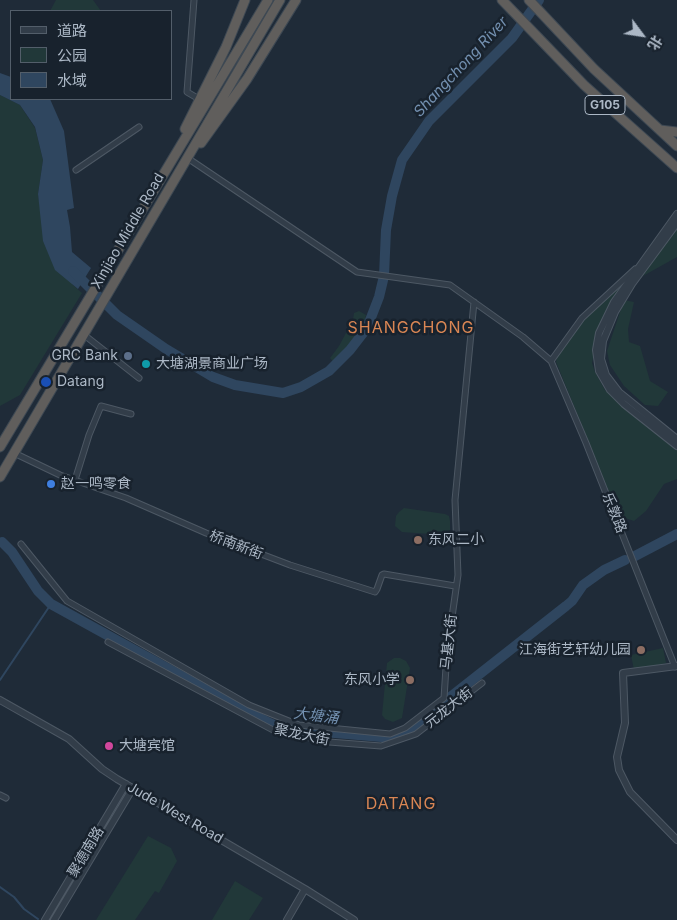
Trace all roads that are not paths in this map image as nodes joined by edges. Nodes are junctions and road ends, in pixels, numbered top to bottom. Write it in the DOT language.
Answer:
graph roads {
  1 [pos="194,0"];
  2 [pos="245,0"];
  3 [pos="250,0"];
  4 [pos="262,0"];
  5 [pos="268,0"];
  6 [pos="280,0"];
  7 [pos="296,0"];
  8 [pos="502,0"];
  9 [pos="529,0"];
  10 [pos="221,58"];
  11 [pos="199,99"];
  12 [pos="140,128"];
  13 [pos="660,130"];
  14 [pos="677,132"];
  15 [pos="677,146"];
  16 [pos="176,153"];
  17 [pos="189,159"];
  18 [pos="677,168"];
  19 [pos="76,170"];
  20 [pos="179,171"];
  21 [pos="677,214"];
  22 [pos="677,223"];
  23 [pos="638,267"];
  24 [pos="474,302"];
  25 [pos="83,334"];
  26 [pos="550,361"];
  27 [pos="139,378"];
  28 [pos="131,414"];
  29 [pos="677,439"];
  30 [pos="677,446"];
  31 [pos="0,447"];
  32 [pos="14,453"];
  33 [pos="0,477"];
  34 [pos="75,480"];
  35 [pos="21,544"];
  36 [pos="455,586"];
  37 [pos="108,642"];
  38 [pos="676,667"];
  39 [pos="482,683"];
  40 [pos="0,700"];
  41 [pos="416,734"];
  42 [pos="126,784"];
  43 [pos="133,788"];
  44 [pos="0,795"];
  45 [pos="6,798"];
  46 [pos="677,840"];
  47 [pos="305,889"];
  48 [pos="46,920"];
  49 [pos="54,920"];
  50 [pos="287,920"];
  51 [pos="354,920"];
  1 -- 11 [label="street"];
  2 -- 10 [label="highway"];
  3 -- 10 [label="highway"];
  4 -- 16 [label="highway"];
  5 -- 16 [label="highway, Xinjiao Middle Road"];
  6 -- 20 [label="highway, Xinjiao Middle Road"];
  7 -- 17 [label="highway"];
  8 -- 18 [label="highway, G105"];
  9 -- 13 [label="highway, G105"];
  10 -- 11 [label="highway"];
  11 -- 16 [label="highway"];
  12 -- 19 [label="street"];
  13 -- 14 [label="highway"];
  13 -- 15 [label="highway, G105"];
  16 -- 31 [label="highway, Xinjiao Middle Road"];
  17 -- 20 [label="highway"];
  17 -- 24 [label="street"];
  20 -- 25 [label="highway, Xinjiao Middle Road"];
  21 -- 23 [label="street"];
  22 -- 29 [label="street"];
  23 -- 26 [label="street"];
  23 -- 30 [label="street"];
  24 -- 26 [label="street"];
  24 -- 36 [label="street, 马基大街"];
  25 -- 27 [label="street"];
  25 -- 32 [label="highway, Xinjiao Middle Road"];
  26 -- 38 [label="street, 乐敦路"];
  28 -- 34 [label="street"];
  32 -- 33 [label="highway, Xinjiao Middle Road"];
  32 -- 34 [label="street, 桥南新街"];
  34 -- 36 [label="street, 桥南新街"];
  35 -- 36 [label="street, 马基大街"];
  37 -- 41 [label="street, 聚龙大街"];
  38 -- 46 [label="street"];
  39 -- 41 [label="street, 元龙大街"];
  40 -- 42 [label="street, Jude West Road"];
  42 -- 43 [label="street, Jude West Road"];
  42 -- 48 [label="street, 聚德南路"];
  43 -- 47 [label="street, Jude West Road"];
  43 -- 49 [label="street, 聚德南路"];
  44 -- 45 [label="street"];
  47 -- 50 [label="street"];
  47 -- 51 [label="street, Jude West Road"];
}
